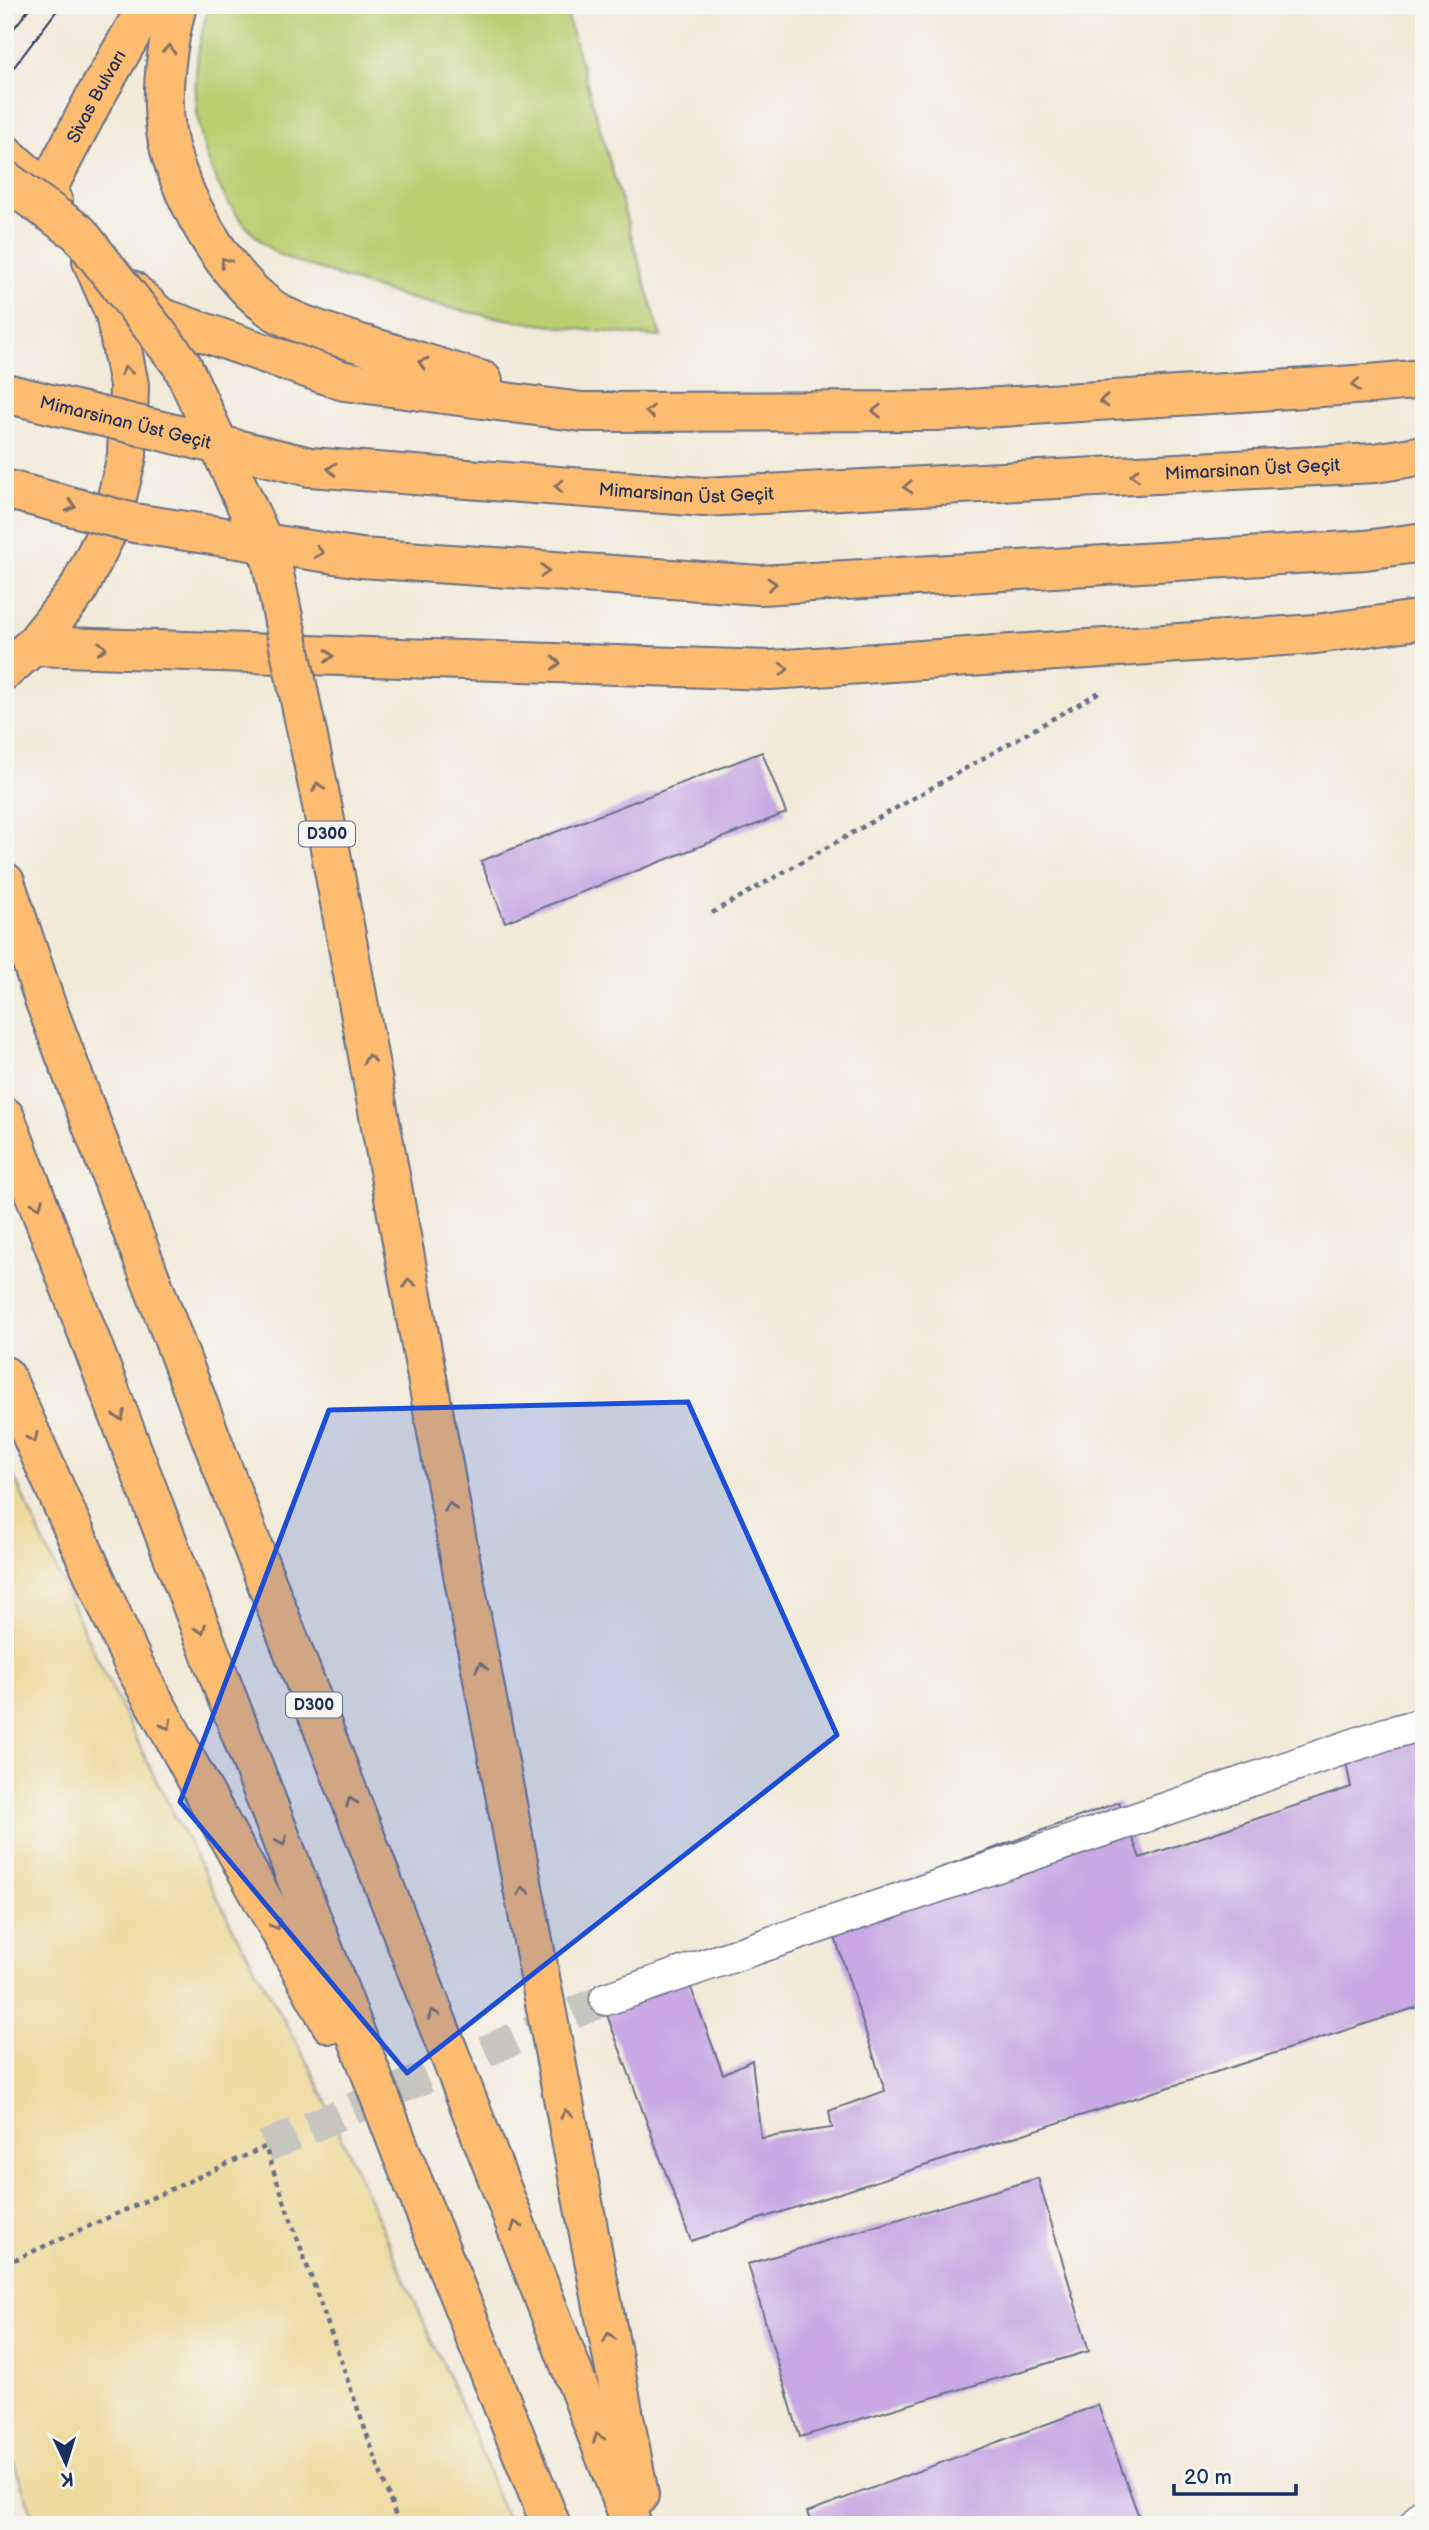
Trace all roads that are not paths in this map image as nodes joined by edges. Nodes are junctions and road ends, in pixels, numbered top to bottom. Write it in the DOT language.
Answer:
graph roads {
  1 [pos="148,5"];
  2 [pos="177,5"];
  3 [pos="5,155"];
  4 [pos="5,180"];
  5 [pos="46,191"];
  6 [pos="87,249"];
  7 [pos="1424,379"];
  8 [pos="5,393"];
  9 [pos="582,412"];
  10 [pos="1424,455"];
  11 [pos="5,489"];
  12 [pos="1424,542"];
  13 [pos="1424,619"];
  14 [pos="19,658"];
  15 [pos="5,882"];
  16 [pos="5,1117"];
  17 [pos="5,1376"];
  18 [pos="1424,1724"];
  19 [pos="606,1999"];
  20 [pos="401,2152"];
  21 [pos="1424,2514"];
  22 [pos="551,2525"];
  23 [pos="632,2525"];
  24 [pos="645,2525"];
  25 [pos="1415,2525"];
  1 -- 5 [label="highway, Sivas Bulvarı"];
  9 -- 2 [label="highway, one-way"];
  3 -- 5 [label="highway"];
  24 -- 4 [label="highway, D300, one-way, bridge"];
  5 -- 6 [label="highway"];
  6 -- 9 [label="highway"];
  14 -- 6 [label="highway, one-way"];
  7 -- 9 [label="highway, one-way"];
  10 -- 8 [label="highway, Mimarsinan Üst Geçit, one-way, bridge"];
  11 -- 12 [label="highway, one-way, bridge"];
  14 -- 13 [label="highway, one-way"];
  23 -- 15 [label="highway, D300, one-way"];
  16 -- 20 [label="highway, one-way"];
  17 -- 20 [label="highway, one-way"];
  18 -- 19 [label="street"];
  20 -- 22 [label="highway"];
  21 -- 25 [label="street"];
}
